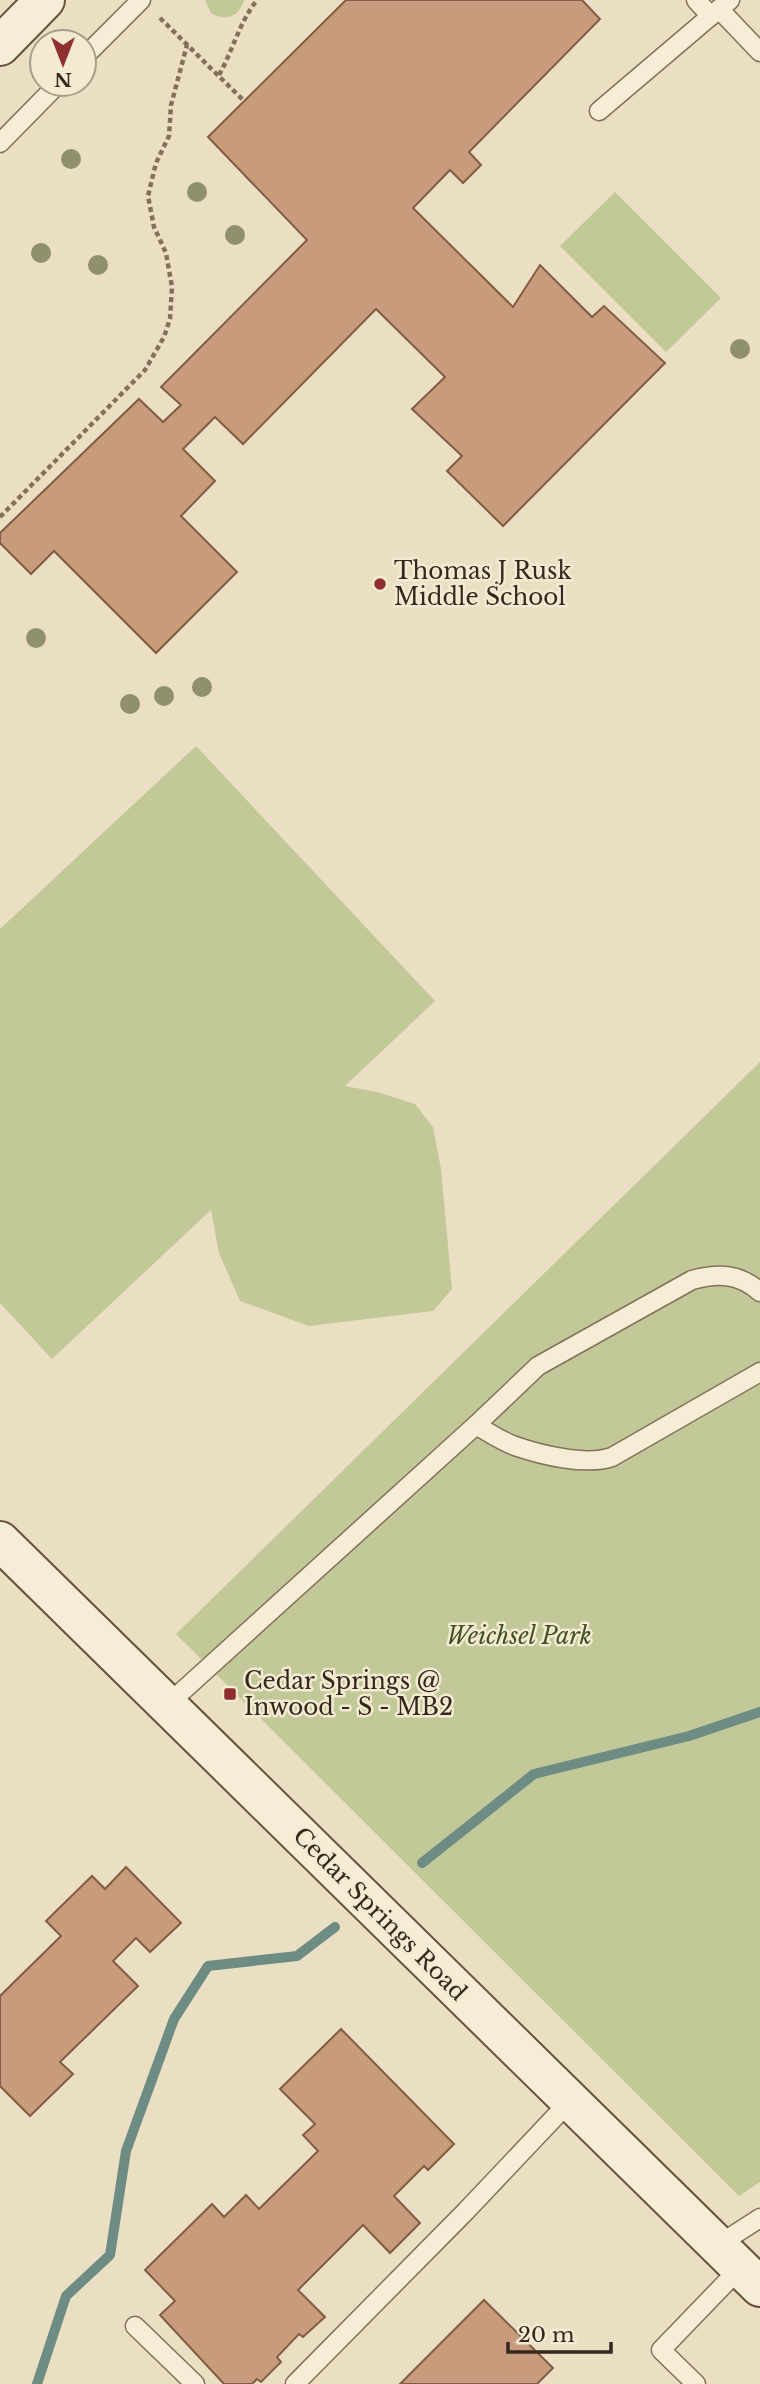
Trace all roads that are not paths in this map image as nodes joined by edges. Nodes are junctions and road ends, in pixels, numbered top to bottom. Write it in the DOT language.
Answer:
graph roads {
  1 [pos="45,0"];
  2 [pos="696,0"];
  3 [pos="147,6"];
  4 [pos="720,8"];
  5 [pos="0,46"];
  6 [pos="98,46"];
  7 [pos="760,52"];
  8 [pos="44,98"];
  9 [pos="599,111"];
  10 [pos="0,143"];
  11 [pos="760,1292"];
  12 [pos="760,1372"];
  13 [pos="476,1425"];
  14 [pos="0,1541"];
  15 [pos="167,1705"];
  16 [pos="570,2101"];
  17 [pos="760,2218"];
  18 [pos="739,2267"];
  19 [pos="135,2326"];
  20 [pos="195,2384"];
  21 [pos="295,2384"];
  22 [pos="696,2384"];
  1 -- 5 [label="main road"];
  2 -- 4 [label="lane"];
  3 -- 6 [label="lane"];
  4 -- 7 [label="lane"];
  4 -- 9 [label="lane"];
  8 -- 10 [label="lane"];
  11 -- 13 [label="lane"];
  12 -- 13 [label="lane"];
  13 -- 15 [label="lane"];
  14 -- 15 [label="main road, Cedar Springs Road"];
  15 -- 16 [label="main road, Cedar Springs Road"];
  16 -- 18 [label="main road, Cedar Springs Road"];
  16 -- 21 [label="lane"];
  17 -- 18 [label="lane"];
  18 -- 22 [label="lane"];
  19 -- 20 [label="lane"];
}
